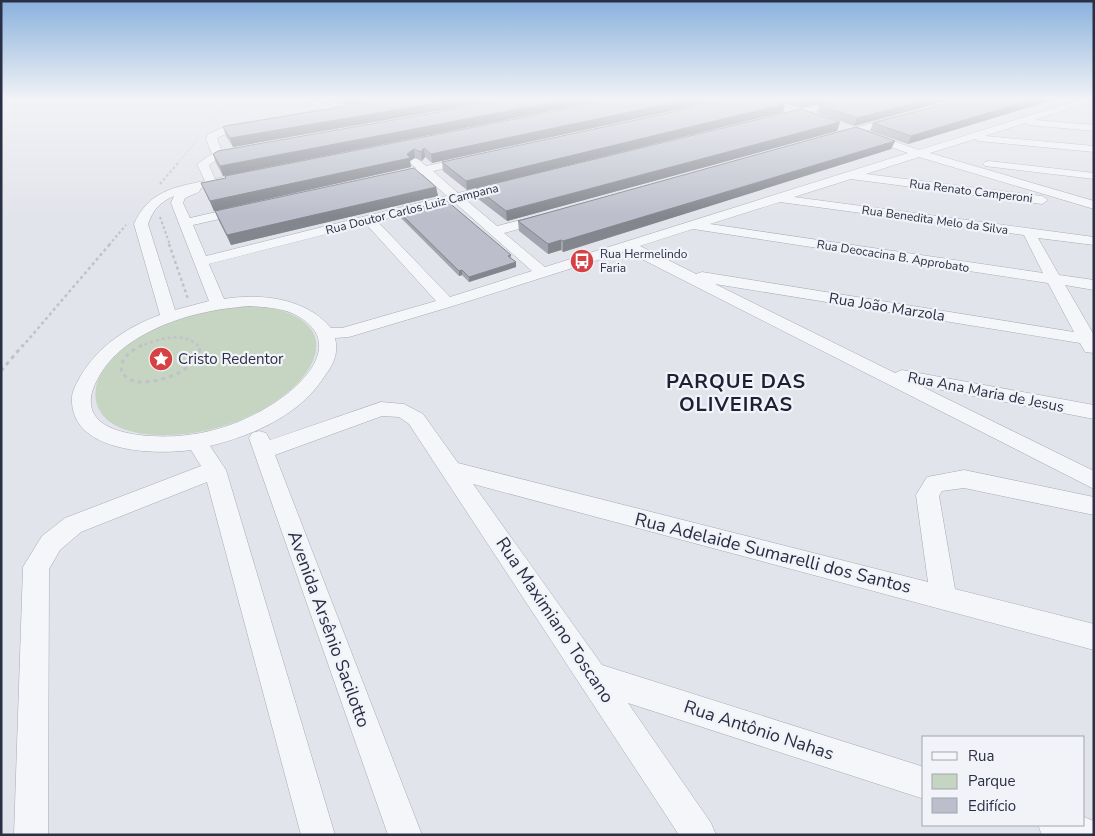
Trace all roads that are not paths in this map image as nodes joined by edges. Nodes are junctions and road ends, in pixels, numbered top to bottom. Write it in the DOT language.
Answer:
graph roads {
  1 [pos="212,138"];
  2 [pos="387,138"];
  3 [pos="829,138"];
  4 [pos="874,138"];
  5 [pos="967,138"];
  6 [pos="980,138"];
  7 [pos="825,139"];
  8 [pos="1094,149"];
  9 [pos="917,153"];
  10 [pos="482,157"];
  11 [pos="936,159"];
  12 [pos="424,170"];
  13 [pos="848,176"];
  14 [pos="1094,176"];
  15 [pos="241,178"];
  16 [pos="376,180"];
  17 [pos="513,183"];
  18 [pos="209,184"];
  19 [pos="456,197"];
  20 [pos="777,198"];
  21 [pos="156,201"];
  22 [pos="177,203"];
  23 [pos="1094,206"];
  24 [pos="252,208"];
  25 [pos="552,216"];
  26 [pos="368,220"];
  27 [pos="185,222"];
  28 [pos="692,225"];
  29 [pos="495,232"];
  30 [pos="1029,233"];
  31 [pos="1094,241"];
  32 [pos="628,246"];
  33 [pos="202,261"];
  34 [pos="543,273"];
  35 [pos="681,274"];
  36 [pos="1055,280"];
  37 [pos="1094,285"];
  38 [pos="218,304"];
  39 [pos="447,304"];
  40 [pos="169,317"];
  41 [pos="333,336"];
  42 [pos="1091,344"];
  43 [pos="878,371"];
  44 [pos="1094,412"];
  45 [pos="256,422"];
  46 [pos="196,441"];
  47 [pos="263,451"];
  48 [pos="214,470"];
  49 [pos="452,470"];
  50 [pos="1094,481"];
  51 [pos="1094,506"];
  52 [pos="943,597"];
  53 [pos="1094,637"];
  54 [pos="594,677"];
  55 [pos="922,782"];
  56 [pos="1058,826"];
  57 [pos="31,835"];
  58 [pos="318,835"];
  59 [pos="405,835"];
  60 [pos="699,835"];
  61 [pos="1086,835"];
  1 -- 18 [label="street"];
  2 -- 12 [label="street"];
  3 -- 7 [label="street"];
  4 -- 9 [label="street"];
  5 -- 9 [label="street"];
  6 -- 8 [label="street"];
  9 -- 11 [label="street"];
  9 -- 13 [label="street"];
  10 -- 12 [label="street"];
  11 -- 14 [label="street"];
  11 -- 23 [label="street"];
  12 -- 16 [label="street"];
  12 -- 19 [label="street"];
  13 -- 20 [label="street"];
  13 -- 23 [label="street, Rua Renato Camperoni"];
  15 -- 18 [label="street"];
  17 -- 19 [label="street, Rua Doutor Carlos Luiz Campana"];
  18 -- 21 [label="street"];
  18 -- 22 [label="street"];
  19 -- 26 [label="street, Rua Doutor Carlos Luiz Campana"];
  19 -- 29 [label="street"];
  20 -- 28 [label="street"];
  20 -- 30 [label="street, Rua Benedita Melo da Silva"];
  21 -- 22 [label="street"];
  21 -- 40 [label="street"];
  22 -- 27 [label="street"];
  24 -- 27 [label="street"];
  25 -- 29 [label="street"];
  26 -- 33 [label="street, Rua Doutor Carlos Luiz Campana"];
  26 -- 39 [label="street"];
  27 -- 33 [label="street"];
  28 -- 32 [label="street"];
  28 -- 36 [label="street, Rua Deocacina B. Approbato"];
  29 -- 34 [label="street"];
  30 -- 31 [label="street, Rua Benedita Melo da Silva"];
  30 -- 36 [label="street"];
  32 -- 34 [label="street"];
  32 -- 35 [label="street"];
  33 -- 38 [label="street"];
  34 -- 39 [label="street"];
  35 -- 42 [label="street, Rua João Marzola"];
  35 -- 43 [label="street"];
  36 -- 37 [label="street, Rua Deocacina B. Approbato"];
  36 -- 42 [label="street"];
  38 -- 40 [label="street"];
  38 -- 41 [label="street"];
  39 -- 41 [label="street"];
  40 -- 46 [label="street"];
  41 -- 45 [label="street"];
  43 -- 44 [label="street, Rua Ana Maria de Jesus"];
  43 -- 50 [label="street"];
  45 -- 46 [label="street"];
  45 -- 47 [label="street, Avenida Arsênio Sacilotto"];
  46 -- 48 [label="street"];
  47 -- 49 [label="street, Rua Maximiano Toscano"];
  47 -- 59 [label="street, Avenida Arsênio Sacilotto"];
  48 -- 57 [label="street"];
  48 -- 58 [label="street"];
  49 -- 52 [label="street, Rua Adelaide Sumarelli dos Santos"];
  49 -- 54 [label="street, Rua Maximiano Toscano"];
  51 -- 52 [label="street"];
  52 -- 53 [label="street, Rua Adelaide Sumarelli dos Santos"];
  54 -- 55 [label="street, Rua Antônio Nahas"];
  54 -- 60 [label="street, Rua Maximiano Toscano"];
  56 -- 61 [label="street"];
}
